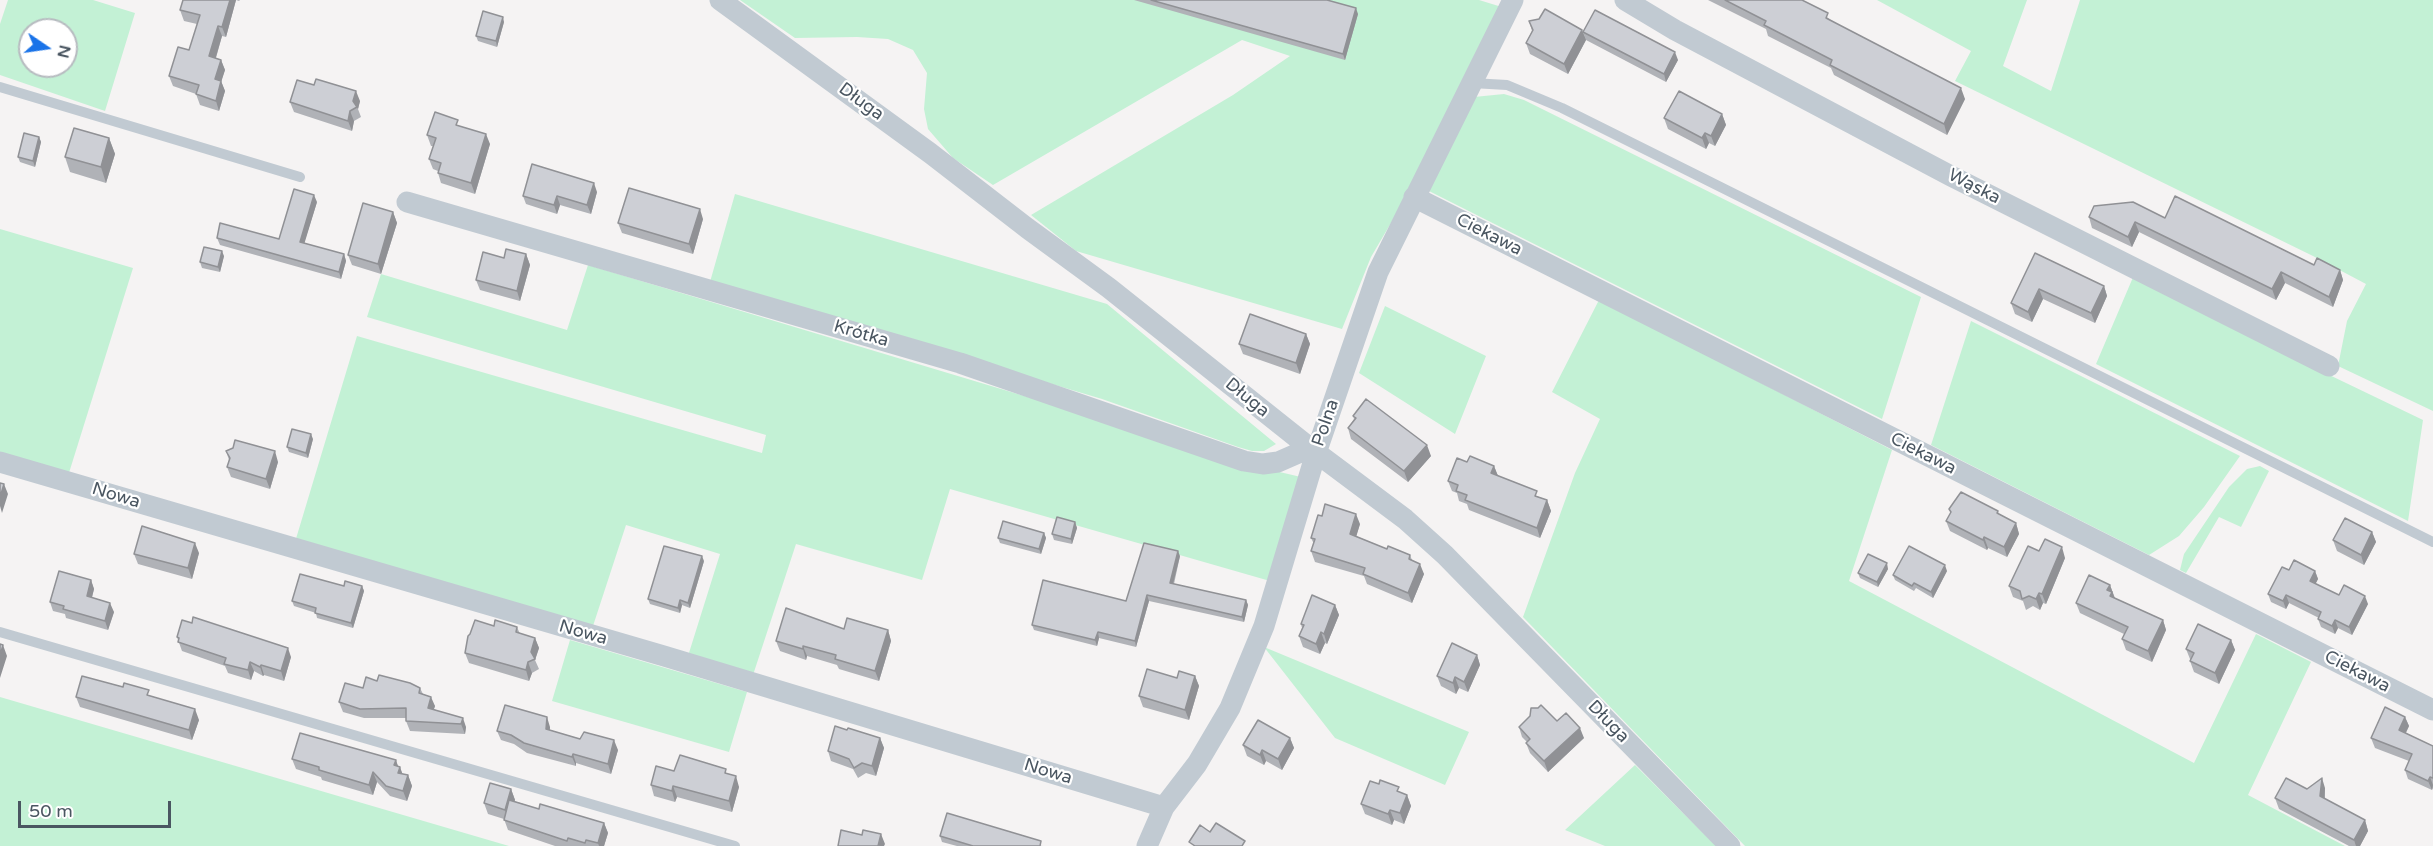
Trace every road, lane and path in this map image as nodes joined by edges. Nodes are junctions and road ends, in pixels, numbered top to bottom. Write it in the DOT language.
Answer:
graph roads {
  1 [pos="720,0"];
  2 [pos="1513,0"];
  3 [pos="1625,0"];
  4 [pos="1472,83"];
  5 [pos="0,87"];
  6 [pos="300,177"];
  7 [pos="1414,197"];
  8 [pos="407,202"];
  9 [pos="2329,366"];
  10 [pos="1313,450"];
  11 [pos="0,462"];
  12 [pos="2433,542"];
  13 [pos="0,632"];
  14 [pos="2433,710"];
  15 [pos="1164,807"];
  16 [pos="735,846"];
  17 [pos="1147,846"];
  18 [pos="1730,846"];
  1 -- 10 [label="street, Długa"];
  2 -- 4 [label="street, Polna"];
  3 -- 9 [label="street, Wąska"];
  4 -- 7 [label="street, Polna"];
  4 -- 12 [label="lane"];
  5 -- 6 [label="lane"];
  7 -- 10 [label="street, Polna"];
  7 -- 14 [label="street, Ciekawa"];
  8 -- 10 [label="street, Krótka"];
  10 -- 15 [label="street, Polna"];
  10 -- 18 [label="street, Długa"];
  11 -- 15 [label="street, Nowa"];
  13 -- 16 [label="lane"];
  15 -- 17 [label="street, Polna"];
}
